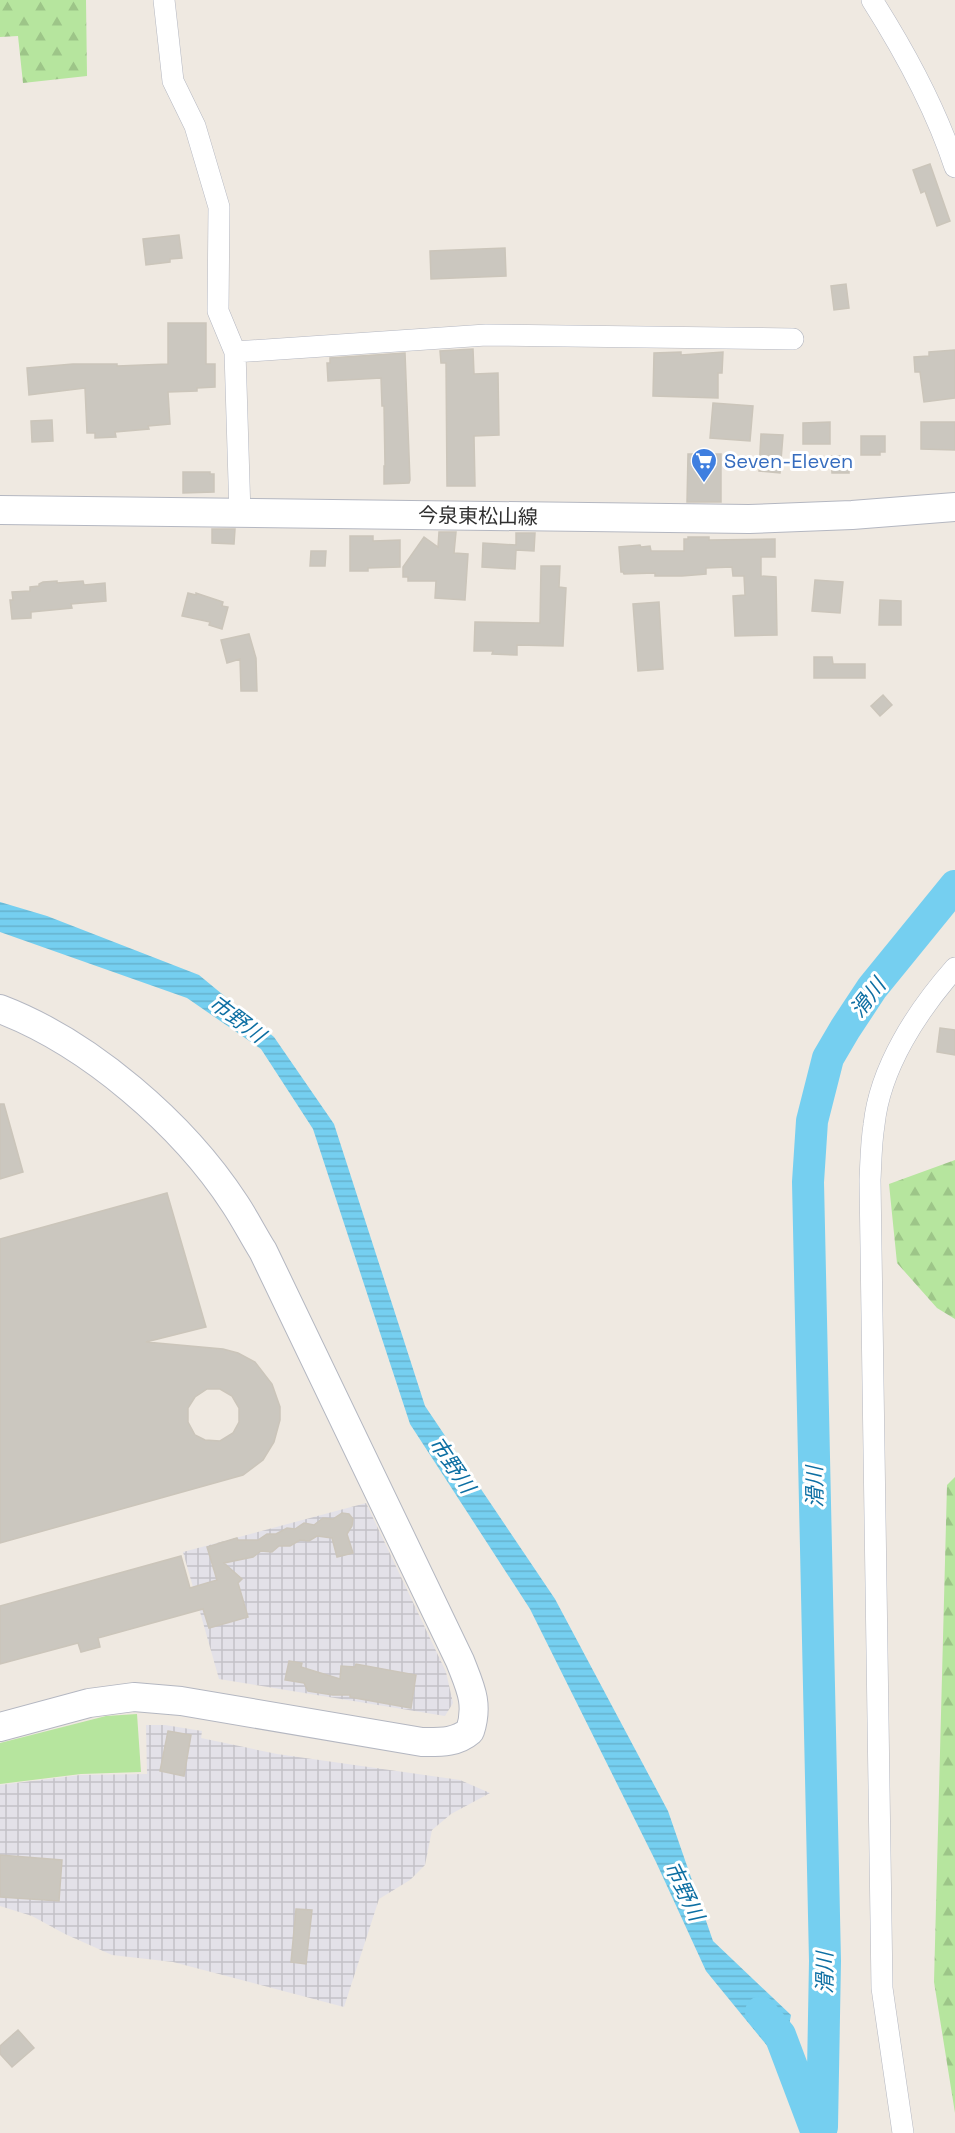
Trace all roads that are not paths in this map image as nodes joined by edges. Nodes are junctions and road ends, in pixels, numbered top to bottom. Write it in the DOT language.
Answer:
graph roads {
  1 [pos="164,0"];
  2 [pos="872,0"];
  3 [pos="955,167"];
  4 [pos="792,339"];
  5 [pos="235,352"];
  6 [pos="955,507"];
  7 [pos="0,510"];
  8 [pos="240,514"];
  9 [pos="955,968"];
  10 [pos="0,1009"];
  11 [pos="0,1727"];
  12 [pos="903,2133"];
  1 -- 5 [label="street"];
  2 -- 3 [label="street"];
  4 -- 5 [label="street"];
  5 -- 8 [label="street"];
  6 -- 8 [label="street, 今泉東松山線"];
  7 -- 8 [label="street, 今泉東松山線"];
  9 -- 12 [label="street"];
  10 -- 11 [label="street"];
}
